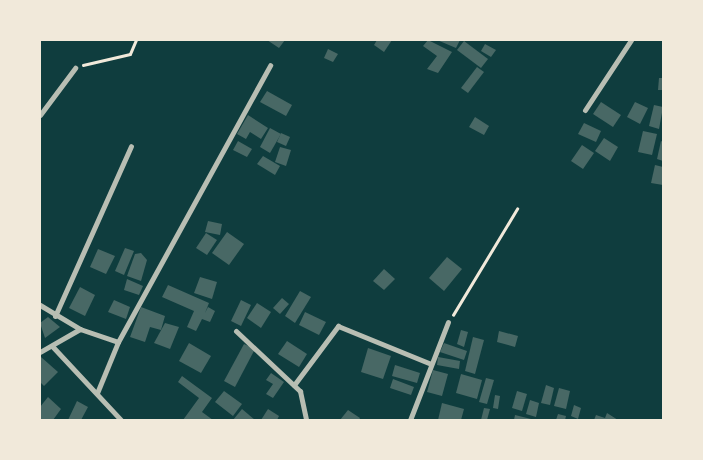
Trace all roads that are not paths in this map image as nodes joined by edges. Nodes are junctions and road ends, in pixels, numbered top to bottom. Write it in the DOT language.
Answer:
graph roads {
  1 [pos="631,40"];
  2 [pos="270,65"];
  3 [pos="75,68"];
  4 [pos="585,110"];
  5 [pos="40,115"];
  6 [pos="131,146"];
  7 [pos="40,305"];
  8 [pos="55,316"];
  9 [pos="448,322"];
  10 [pos="80,329"];
  11 [pos="236,331"];
  12 [pos="118,342"];
  13 [pos="52,346"];
  14 [pos="40,352"];
  15 [pos="431,364"];
  16 [pos="294,385"];
  17 [pos="97,393"];
  18 [pos="121,420"];
  19 [pos="306,420"];
  20 [pos="410,420"];
  1 -- 4 [label="street"];
  2 -- 12 [label="street"];
  3 -- 5 [label="street"];
  6 -- 8 [label="street"];
  7 -- 8 [label="street"];
  8 -- 10 [label="street"];
  9 -- 15 [label="street"];
  10 -- 12 [label="street"];
  10 -- 13 [label="street"];
  11 -- 16 [label="street"];
  12 -- 17 [label="street"];
  13 -- 14 [label="street"];
  13 -- 17 [label="street"];
  15 -- 16 [label="street"];
  15 -- 20 [label="street"];
  16 -- 19 [label="street"];
  17 -- 18 [label="street"];
}
